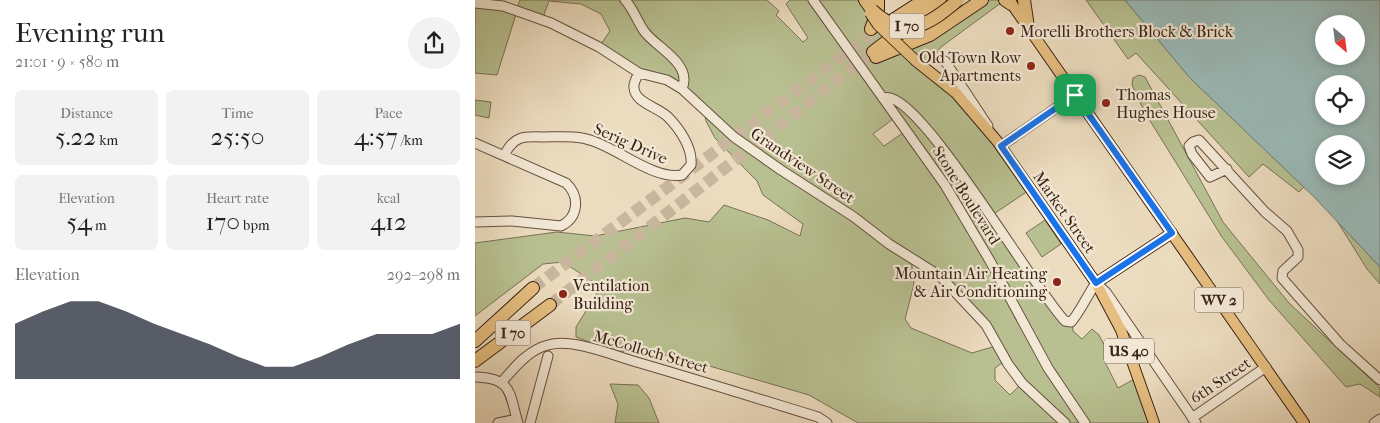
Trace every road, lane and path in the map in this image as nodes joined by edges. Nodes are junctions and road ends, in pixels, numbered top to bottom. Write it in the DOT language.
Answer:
graph roads {
  1 [pos="625,0"];
  2 [pos="813,0"];
  3 [pos="923,0"];
  4 [pos="940,0"];
  5 [pos="958,0"];
  6 [pos="1024,0"];
  7 [pos="980,1"];
  8 [pos="1009,1"];
  9 [pos="475,3"];
  10 [pos="870,5"];
  11 [pos="1028,27"];
  12 [pos="945,61"];
  13 [pos="639,73"];
  14 [pos="682,89"];
  15 [pos="1075,95"];
  16 [pos="884,98"];
  17 [pos="475,143"];
  18 [pos="999,144"];
  19 [pos="505,154"];
  20 [pos="1227,169"];
  21 [pos="475,222"];
  22 [pos="1172,233"];
  23 [pos="1096,283"];
  24 [pos="550,305"];
  25 [pos="475,330"];
  26 [pos="475,341"];
  27 [pos="548,356"];
  28 [pos="475,360"];
  29 [pos="515,367"];
  30 [pos="1266,368"];
  31 [pos="479,377"];
  32 [pos="1380,380"];
  33 [pos="501,382"];
  34 [pos="512,393"];
  35 [pos="1380,419"];
  36 [pos="1194,420"];
  37 [pos="518,421"];
  38 [pos="499,423"];
  39 [pos="530,423"];
  40 [pos="827,423"];
  41 [pos="1065,423"];
  42 [pos="1085,423"];
  43 [pos="1154,423"];
  44 [pos="1304,423"];
  45 [pos="1374,423"];
  1 -- 14 [label="street"];
  2 -- 16 [label="street, Stone Boulevard"];
  3 -- 10 [label="highway, I 70"];
  4 -- 7 [label="highway, I 70"];
  5 -- 10 [label="highway, bridge"];
  6 -- 11 [label="highway"];
  8 -- 11 [label="main road"];
  9 -- 13 [label="street, Grandview Street"];
  10 -- 18 [label="main road, Market Street / US 40, bridge"];
  11 -- 15 [label="main road"];
  12 -- 18 [label="street, Market Street"];
  13 -- 14 [label="street, Grandview Street"];
  13 -- 19 [label="street, Serig Drive"];
  14 -- 41 [label="street, Grandview Street"];
  15 -- 18 [label="street"];
  15 -- 22 [label="main road"];
  16 -- 23 [label="street"];
  16 -- 42 [label="street, Stone Boulevard"];
  17 -- 19 [label="street"];
  18 -- 23 [label="main road, Market Street / US 40"];
  19 -- 21 [label="street"];
  20 -- 32 [label="street"];
  22 -- 23 [label="main road"];
  22 -- 30 [label="main road, WV 2"];
  23 -- 36 [label="street, Market Street"];
  23 -- 43 [label="main road, US 40"];
  24 -- 28 [label="highway, I 70"];
  25 -- 26 [label="highway, I 70"];
  27 -- 39 [label="street"];
  29 -- 31 [label="street"];
  29 -- 33 [label="street, McColloch Street"];
  29 -- 34 [label="street"];
  29 -- 40 [label="street, McColloch Street"];
  30 -- 36 [label="street, 6th Street"];
  30 -- 44 [label="main road, WV 2"];
  31 -- 33 [label="street"];
  33 -- 34 [label="street"];
  34 -- 37 [label="street"];
  35 -- 45 [label="street"];
  37 -- 38 [label="street"];
}
